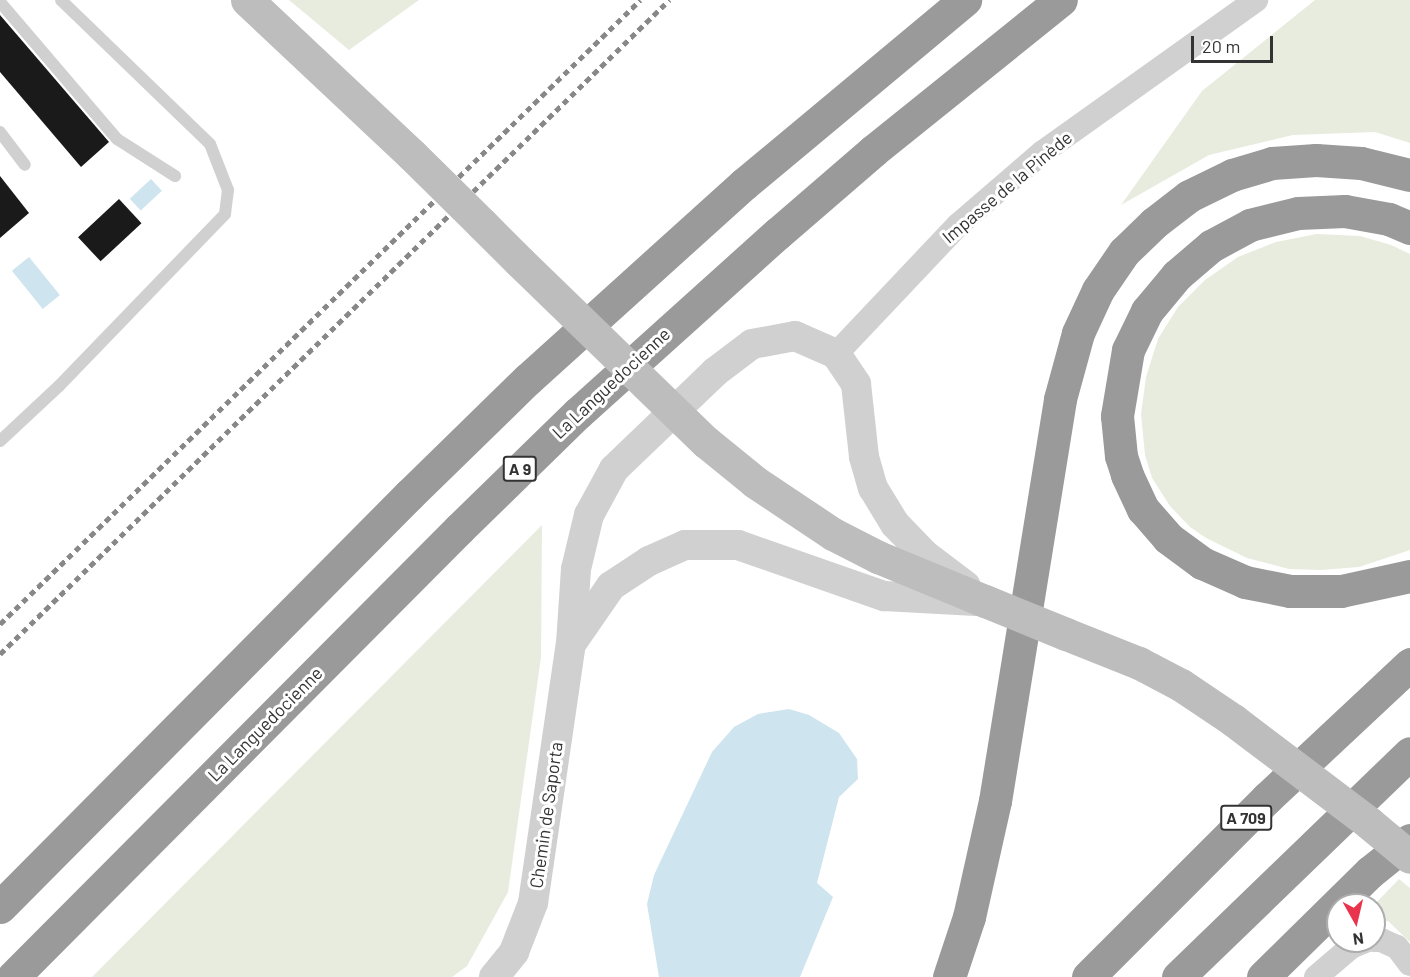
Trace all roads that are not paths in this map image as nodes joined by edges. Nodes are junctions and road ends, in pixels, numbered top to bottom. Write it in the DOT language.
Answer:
graph roads {
  1 [pos="61,0"];
  2 [pos="247,0"];
  3 [pos="965,0"];
  4 [pos="1061,0"];
  5 [pos="1256,0"];
  6 [pos="0,2"];
  7 [pos="0,132"];
  8 [pos="25,165"];
  9 [pos="1410,175"];
  10 [pos="175,176"];
  11 [pos="1410,228"];
  12 [pos="836,354"];
  13 [pos="0,441"];
  14 [pos="1410,576"];
  15 [pos="985,601"];
  16 [pos="571,644"];
  17 [pos="1410,664"];
  18 [pos="1410,753"];
  19 [pos="1410,840"];
  20 [pos="1410,858"];
  21 [pos="0,907"];
  22 [pos="1386,942"];
  23 [pos="1344,953"];
  24 [pos="1410,964"];
  25 [pos="13,977"];
  26 [pos="494,977"];
  27 [pos="949,977"];
  28 [pos="1088,977"];
  29 [pos="1178,977"];
  30 [pos="1263,977"];
  31 [pos="1316,977"];
  1 -- 13 [label="lane"];
  2 -- 15 [label="main road, bridge"];
  3 -- 21 [label="highway"];
  4 -- 25 [label="highway, La Languedocienne / A 9"];
  5 -- 12 [label="street, Impasse de la Pinède"];
  6 -- 10 [label="lane"];
  7 -- 8 [label="lane"];
  9 -- 27 [label="highway"];
  11 -- 14 [label="highway"];
  12 -- 15 [label="street"];
  12 -- 16 [label="street, Chemin de Saporta"];
  15 -- 16 [label="street"];
  15 -- 20 [label="main road, bridge"];
  16 -- 26 [label="street, Chemin de Saporta"];
  17 -- 28 [label="highway, A 709"];
  18 -- 29 [label="highway"];
  19 -- 30 [label="highway"];
  22 -- 24 [label="street"];
  23 -- 31 [label="street"];
}
